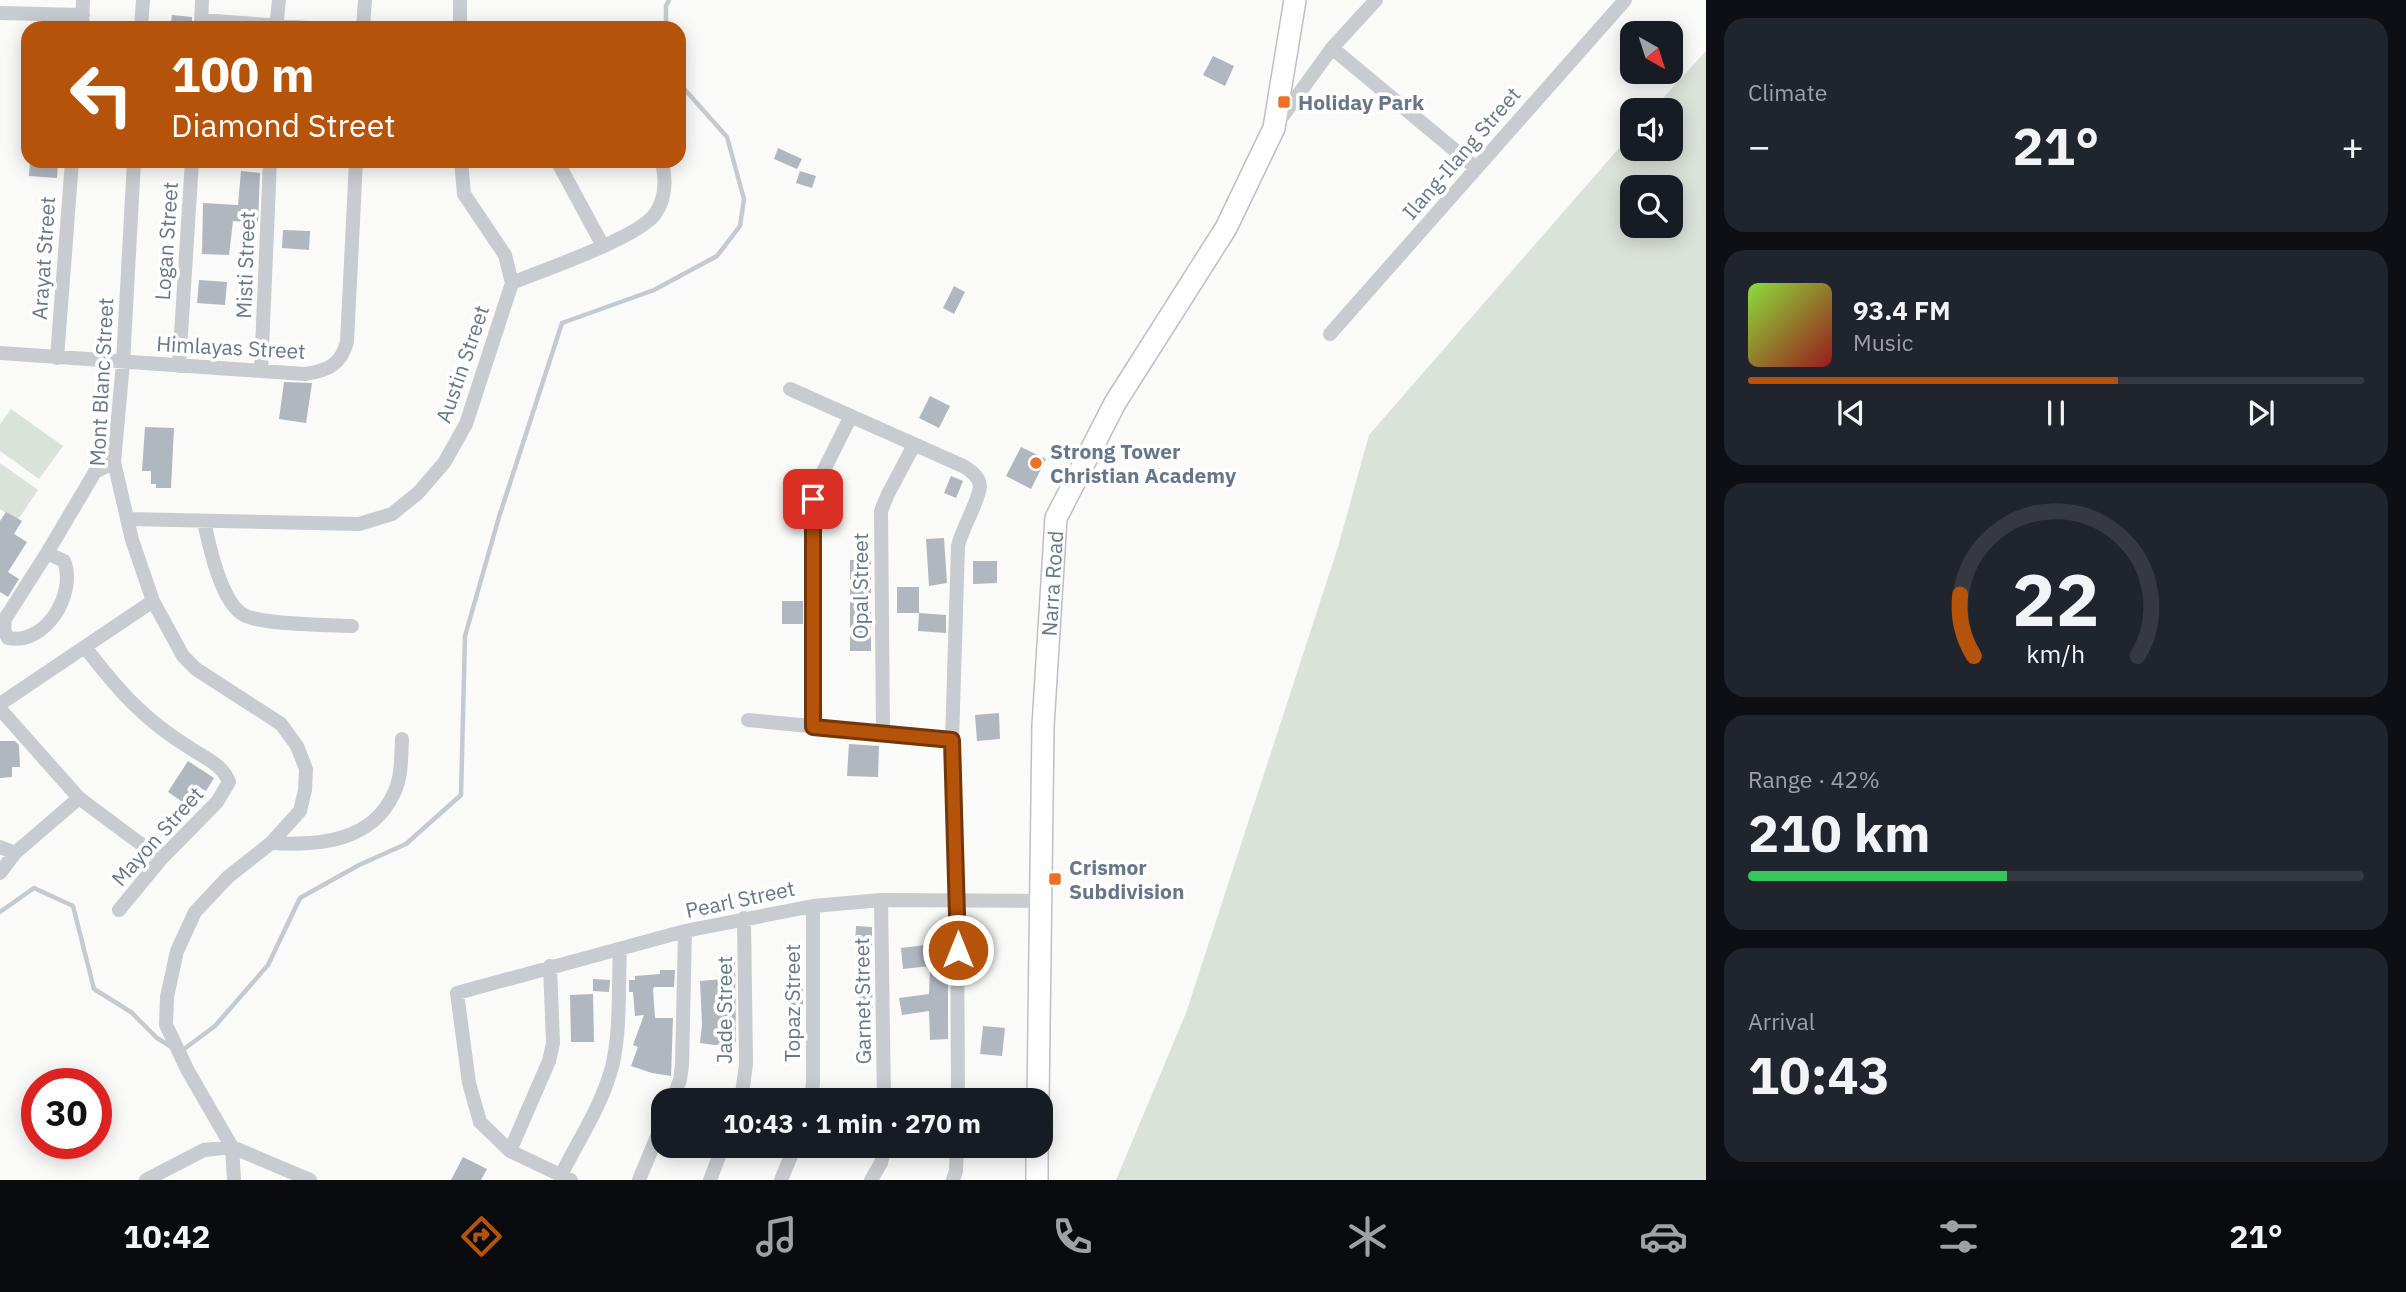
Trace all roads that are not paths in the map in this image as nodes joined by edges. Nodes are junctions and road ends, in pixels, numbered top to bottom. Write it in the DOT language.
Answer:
graph roads {
  1 [pos="143,0"];
  2 [pos="202,0"];
  3 [pos="279,0"];
  4 [pos="365,0"];
  5 [pos="460,0"];
  6 [pos="1295,0"];
  7 [pos="1376,0"];
  8 [pos="1625,0"];
  9 [pos="0,13"];
  10 [pos="82,14"];
  11 [pos="142,21"];
  12 [pos="201,21"];
  13 [pos="277,21"];
  14 [pos="364,21"];
  15 [pos="460,21"];
  16 [pos="1332,48"];
  17 [pos="1274,128"];
  18 [pos="1475,167"];
  19 [pos="71,168"];
  20 [pos="134,168"];
  21 [pos="192,168"];
  22 [pos="270,168"];
  23 [pos="356,168"];
  24 [pos="462,168"];
  25 [pos="561,168"];
  26 [pos="663,168"];
  27 [pos="603,246"];
  28 [pos="512,283"];
  29 [pos="1330,334"];
  30 [pos="0,354"];
  31 [pos="57,358"];
  32 [pos="123,363"];
  33 [pos="179,366"];
  34 [pos="261,371"];
  35 [pos="790,389"];
  36 [pos="850,416"];
  37 [pos="914,445"];
  38 [pos="114,463"];
  39 [pos="127,519"];
  40 [pos="204,522"];
  41 [pos="47,554"];
  42 [pos="153,601"];
  43 [pos="352,626"];
  44 [pos="85,647"];
  45 [pos="0,706"];
  46 [pos="748,720"];
  47 [pos="813,727"];
  48 [pos="883,733"];
  49 [pos="402,739"];
  50 [pos="952,740"];
  51 [pos="79,798"];
  52 [pos="271,843"];
  53 [pos="0,847"];
  54 [pos="15,853"];
  55 [pos="161,859"];
  56 [pos="0,873"];
  57 [pos="881,900"];
  58 [pos="957,900"];
  59 [pos="1040,901"];
  60 [pos="813,906"];
  61 [pos="119,910"];
  62 [pos="744,918"];
  63 [pos="685,931"];
  64 [pos="620,949"];
  65 [pos="550,966"];
  66 [pos="677,1088"];
  67 [pos="743,1088"];
  68 [pos="812,1088"];
  69 [pos="884,1088"];
  70 [pos="958,1088"];
  71 [pos="1038,1088"];
  72 [pos="232,1147"];
  73 [pos="651,1151"];
  74 [pos="509,1152"];
  75 [pos="718,1158"];
  76 [pos="790,1158"];
  77 [pos="882,1158"];
  78 [pos="957,1158"];
  79 [pos="1037,1158"];
  80 [pos="566,1177"];
  81 [pos="146,1180"];
  82 [pos="234,1180"];
  83 [pos="310,1180"];
  84 [pos="639,1180"];
  85 [pos="710,1180"];
  86 [pos="781,1180"];
  87 [pos="871,1180"];
  88 [pos="953,1180"];
  89 [pos="1037,1180"];
  1 -- 11 [label="street"];
  2 -- 12 [label="street"];
  3 -- 13 [label="street"];
  4 -- 14 [label="street"];
  5 -- 15 [label="street"];
  6 -- 17 [label="street, Narra Road"];
  7 -- 16 [label="street"];
  8 -- 18 [label="street, Ilang-Ilang Street"];
  9 -- 10 [label="street"];
  16 -- 17 [label="street"];
  16 -- 18 [label="street"];
  17 -- 59 [label="street, Narra Road"];
  18 -- 29 [label="street, Ilang-Ilang Street"];
  19 -- 31 [label="street, Arayat Street"];
  20 -- 32 [label="street, Mont Blanc Street"];
  21 -- 33 [label="street, Logan Street"];
  22 -- 34 [label="street, Misti Street"];
  23 -- 34 [label="street, Himlayas Street"];
  24 -- 28 [label="street"];
  25 -- 27 [label="street"];
  26 -- 27 [label="street"];
  27 -- 28 [label="street"];
  28 -- 40 [label="street, Austin Street"];
  30 -- 31 [label="street, Himlayas Street"];
  31 -- 32 [label="street, Himlayas Street"];
  32 -- 33 [label="street, Himlayas Street"];
  32 -- 38 [label="street, Mont Blanc Street"];
  33 -- 34 [label="street, Himlayas Street"];
  35 -- 36 [label="street"];
  36 -- 37 [label="street"];
  36 -- 47 [label="street"];
  37 -- 48 [label="street, Opal Street"];
  37 -- 50 [label="street"];
  38 -- 39 [label="street, Mont Blanc Street"];
  38 -- 41 [label="street"];
  39 -- 40 [label="street, Austin Street"];
  39 -- 42 [label="street, Mont Blanc Street"];
  40 -- 43 [label="street"];
  41 -- 41 [label="street"];
  42 -- 44 [label="street"];
  42 -- 52 [label="street, Mont Blanc Street"];
  44 -- 45 [label="street"];
  44 -- 55 [label="street, Mayon Street"];
  45 -- 51 [label="street"];
  46 -- 47 [label="street"];
  47 -- 48 [label="street"];
  48 -- 50 [label="street"];
  49 -- 52 [label="street"];
  50 -- 58 [label="street"];
  51 -- 54 [label="street"];
  51 -- 55 [label="street"];
  52 -- 72 [label="street, Mont Blanc Street"];
  53 -- 54 [label="street"];
  54 -- 56 [label="street"];
  55 -- 61 [label="street, Mayon Street"];
  57 -- 58 [label="street, Pearl Street"];
  57 -- 60 [label="street, Pearl Street"];
  57 -- 69 [label="street, Garnet Street"];
  58 -- 59 [label="street, Pearl Street"];
  58 -- 70 [label="street"];
  59 -- 71 [label="street, Narra Road"];
  60 -- 62 [label="street, Pearl Street"];
  60 -- 68 [label="street, Topaz Street"];
  62 -- 63 [label="street, Pearl Street"];
  62 -- 67 [label="street, Jade Street"];
  63 -- 64 [label="street, Pearl Street"];
  63 -- 66 [label="street"];
  64 -- 65 [label="street, Pearl Street"];
  64 -- 80 [label="street"];
  65 -- 74 [label="street"];
  65 -- 74 [label="street, Pearl Street"];
  72 -- 81 [label="street"];
  72 -- 82 [label="street, Mont Blanc Street"];
  72 -- 83 [label="street"];
  73 -- 84 [label="street"];
  74 -- 80 [label="street"];
  75 -- 85 [label="street"];
  76 -- 86 [label="street"];
  77 -- 87 [label="street"];
  78 -- 88 [label="street"];
  79 -- 89 [label="street"];
}
